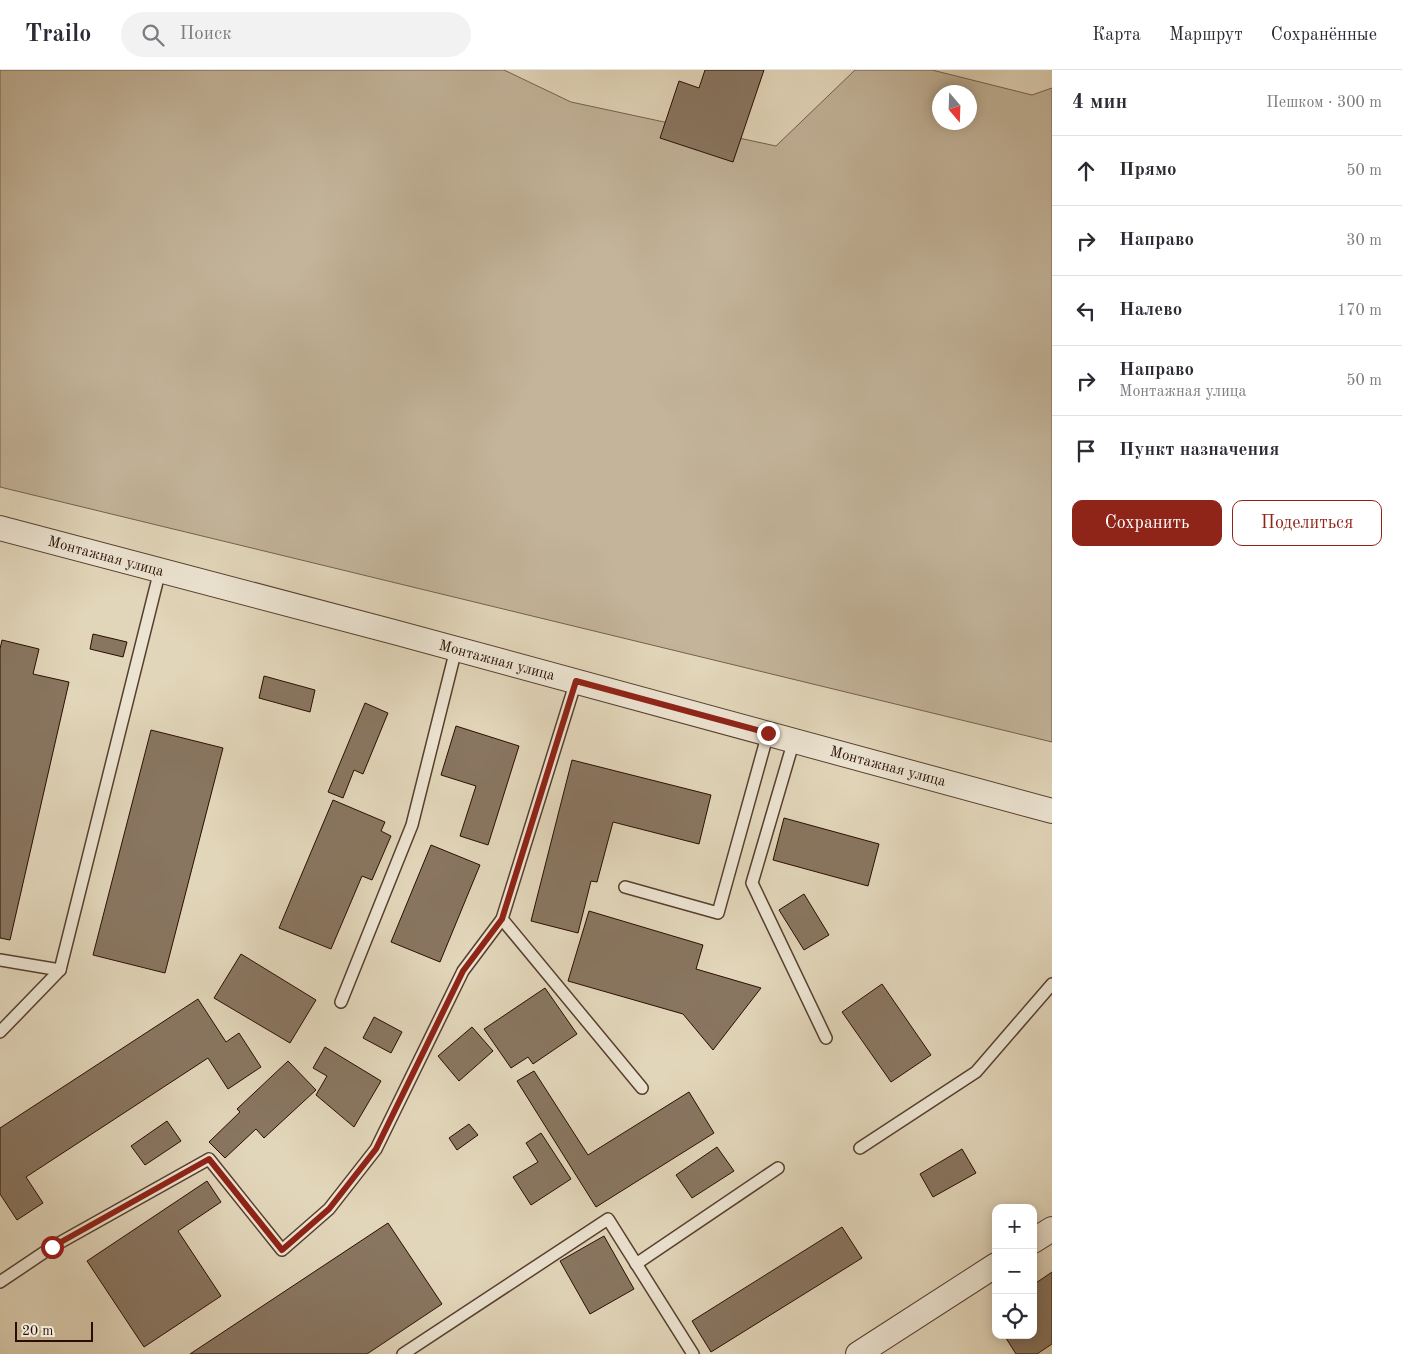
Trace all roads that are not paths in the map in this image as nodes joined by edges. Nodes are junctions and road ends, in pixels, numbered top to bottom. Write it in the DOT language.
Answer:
graph roads {
  1 [pos="0,528"];
  2 [pos="160,570"];
  3 [pos="456,649"];
  4 [pos="576,681"];
  5 [pos="768,733"];
  6 [pos="794,740"];
  7 [pos="1052,810"];
  8 [pos="625,887"];
  9 [pos="502,919"];
  10 [pos="0,960"];
  11 [pos="60,970"];
  12 [pos="1052,984"];
  13 [pos="341,1002"];
  14 [pos="0,1032"];
  15 [pos="826,1038"];
  16 [pos="642,1088"];
  17 [pos="860,1148"];
  18 [pos="778,1168"];
  19 [pos="1052,1229"];
  20 [pos="1037,1238"];
  21 [pos="636,1264"];
  22 [pos="992,1268"];
  23 [pos="0,1282"];
  24 [pos="404,1354"];
  25 [pos="693,1354"];
  26 [pos="858,1354"];
  1 -- 2 [label="street, Монтажная улица"];
  2 -- 3 [label="street, Монтажная улица"];
  2 -- 11 [label="lane"];
  3 -- 4 [label="street, Монтажная улица"];
  3 -- 13 [label="lane"];
  4 -- 5 [label="street, Монтажная улица"];
  4 -- 9 [label="lane"];
  5 -- 6 [label="street, Монтажная улица"];
  5 -- 8 [label="lane"];
  6 -- 7 [label="street, Монтажная улица"];
  6 -- 15 [label="lane"];
  9 -- 16 [label="lane"];
  9 -- 23 [label="lane"];
  10 -- 11 [label="lane"];
  11 -- 14 [label="lane"];
  12 -- 17 [label="lane"];
  18 -- 21 [label="lane"];
  19 -- 20 [label="street"];
  21 -- 24 [label="lane"];
  21 -- 25 [label="lane"];
  22 -- 26 [label="street"];
}
